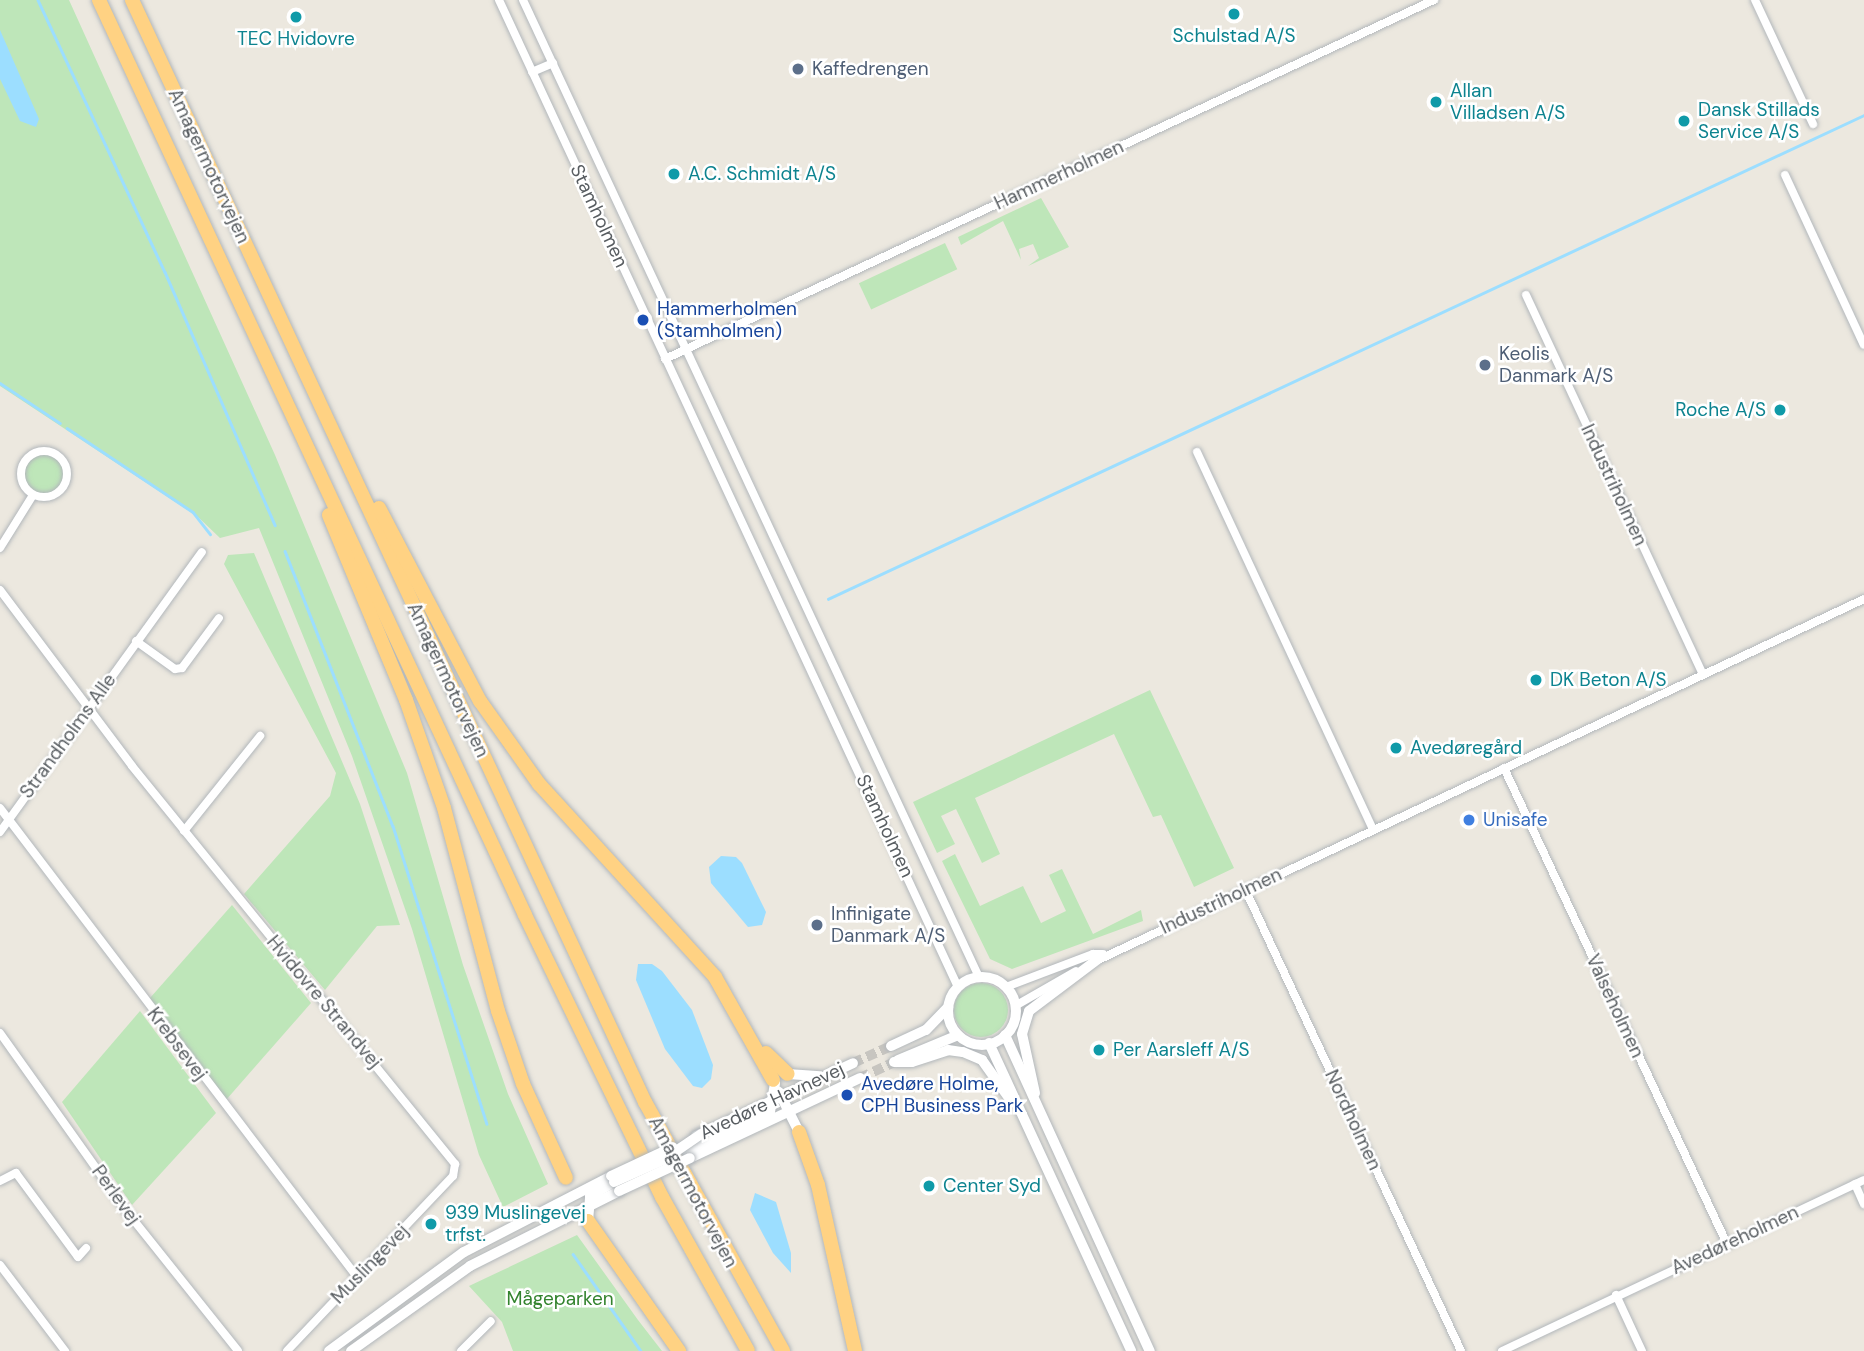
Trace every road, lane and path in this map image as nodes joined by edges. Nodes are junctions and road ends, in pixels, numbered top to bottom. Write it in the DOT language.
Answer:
graph roads {
  1 [pos="99,0"];
  2 [pos="132,0"];
  3 [pos="499,0"];
  4 [pos="523,0"];
  5 [pos="1434,0"];
  6 [pos="1755,0"];
  7 [pos="553,63"];
  8 [pos="532,72"];
  9 [pos="1813,124"];
  10 [pos="1785,175"];
  11 [pos="1525,295"];
  12 [pos="1864,345"];
  13 [pos="684,351"];
  14 [pos="665,359"];
  15 [pos="304,368"];
  16 [pos="280,383"];
  17 [pos="1197,452"];
  18 [pos="33,495"];
  19 [pos="0,548"];
  20 [pos="202,552"];
  21 [pos="0,590"];
  22 [pos="1864,599"];
  23 [pos="219,618"];
  24 [pos="136,641"];
  25 [pos="827,659"];
  26 [pos="810,667"];
  27 [pos="1703,674"];
  28 [pos="88,708"];
  29 [pos="260,736"];
  30 [pos="1504,768"];
  31 [pos="0,808"];
  32 [pos="9,819"];
  33 [pos="1373,829"];
  34 [pos="184,831"];
  35 [pos="0,832"];
  36 [pos="1245,889"];
  37 [pos="1102,957"];
  38 [pos="979,977"];
  39 [pos="958,987"];
  40 [pos="1006,987"];
  41 [pos="1015,1006"];
  42 [pos="948,1007"];
  43 [pos="747,1026"];
  44 [pos="0,1033"];
  45 [pos="958,1035"];
  46 [pos="1004,1035"];
  47 [pos="989,1044"];
  48 [pos="891,1046"];
  49 [pos="853,1063"];
  50 [pos="788,1074"];
  51 [pos="828,1075"];
  52 [pos="860,1078"];
  53 [pos="774,1081"];
  54 [pos="778,1098"];
  55 [pos="1037,1107"];
  56 [pos="789,1111"];
  57 [pos="1018,1113"];
  58 [pos="799,1132"];
  59 [pos="705,1142"];
  60 [pos="453,1176"];
  61 [pos="566,1178"];
  62 [pos="1864,1180"];
  63 [pos="0,1181"];
  64 [pos="615,1183"];
  65 [pos="1855,1184"];
  66 [pos="573,1194"];
  67 [pos="1864,1204"];
  68 [pos="585,1212"];
  69 [pos="1727,1244"];
  70 [pos="86,1248"];
  71 [pos="0,1265"];
  72 [pos="357,1277"];
  73 [pos="1616,1295"];
  74 [pos="491,1321"];
  75 [pos="65,1351"];
  76 [pos="238,1351"];
  77 [pos="287,1351"];
  78 [pos="329,1351"];
  79 [pos="351,1351"];
  80 [pos="461,1351"];
  81 [pos="679,1351"];
  82 [pos="748,1351"];
  83 [pos="783,1351"];
  84 [pos="855,1351"];
  85 [pos="1130,1351"];
  86 [pos="1150,1351"];
  87 [pos="1461,1351"];
  88 [pos="1502,1351"];
  89 [pos="1642,1351"];
  1 -- 16 [label="highway, Amagermotorvejen"];
  2 -- 15 [label="highway, Amagermotorvejen"];
  3 -- 8 [label="street, Stamholmen"];
  4 -- 7 [label="street, Stamholmen"];
  5 -- 13 [label="street, Hammerholmen"];
  6 -- 9 [label="street"];
  7 -- 8 [label="street"];
  7 -- 13 [label="street, Stamholmen"];
  8 -- 14 [label="street, Stamholmen"];
  10 -- 12 [label="street"];
  11 -- 27 [label="street, Industriholmen"];
  13 -- 14 [label="street"];
  13 -- 25 [label="street, Stamholmen"];
  14 -- 26 [label="street, Stamholmen"];
  15 -- 43 [label="highway"];
  15 -- 83 [label="highway, Amagermotorvejen"];
  16 -- 61 [label="highway"];
  16 -- 82 [label="highway, Amagermotorvejen"];
  17 -- 33 [label="street"];
  18 -- 18 [label="street"];
  18 -- 19 [label="street"];
  20 -- 24 [label="street, Strandholms Alle"];
  21 -- 28 [label="street, Hvidovre Strandvej"];
  22 -- 27 [label="street, Industriholmen"];
  23 -- 24 [label="street"];
  24 -- 28 [label="street, Strandholms Alle"];
  25 -- 26 [label="street"];
  25 -- 38 [label="street, Stamholmen"];
  26 -- 39 [label="street, Stamholmen"];
  27 -- 30 [label="street, Industriholmen"];
  28 -- 32 [label="street, Strandholms Alle"];
  28 -- 34 [label="street, Hvidovre Strandvej"];
  29 -- 34 [label="street"];
  30 -- 33 [label="street, Industriholmen"];
  30 -- 69 [label="street, Valseholmen"];
  31 -- 32 [label="street, Krebsevej"];
  32 -- 35 [label="street, Strandholms Alle"];
  32 -- 72 [label="street, Krebsevej"];
  33 -- 36 [label="street, Industriholmen"];
  34 -- 60 [label="street, Hvidovre Strandvej"];
  36 -- 37 [label="street, Industriholmen"];
  36 -- 87 [label="street, Nordholmen"];
  37 -- 40 [label="street, Industriholmen"];
  37 -- 41 [label="street, Industriholmen"];
  37 -- 55 [label="street"];
  38 -- 39 [label="street"];
  38 -- 40 [label="street"];
  39 -- 42 [label="street"];
  40 -- 41 [label="street"];
  41 -- 46 [label="street"];
  42 -- 45 [label="street"];
  42 -- 48 [label="street"];
  43 -- 50 [label="highway"];
  43 -- 53 [label="highway"];
  44 -- 76 [label="street, Perlevej"];
  45 -- 47 [label="street"];
  45 -- 57 [label="street"];
  46 -- 47 [label="street"];
  46 -- 55 [label="street"];
  47 -- 57 [label="street"];
  49 -- 51 [label="street, Avedøre Havnevej"];
  50 -- 51 [label="street"];
  51 -- 54 [label="street, Avedøre Havnevej"];
  52 -- 56 [label="street, Avedøre Havnevej"];
  53 -- 54 [label="street"];
  54 -- 56 [label="street"];
  54 -- 59 [label="street, Avedøre Havnevej"];
  55 -- 86 [label="street"];
  56 -- 58 [label="street"];
  56 -- 59 [label="street, Avedøre Havnevej"];
  57 -- 85 [label="street"];
  58 -- 84 [label="highway"];
  59 -- 64 [label="street, Avedøre Havnevej, bridge"];
  59 -- 64 [label="street, Avedøre Havnevej, bridge"];
  60 -- 72 [label="street, Muslingevej"];
  61 -- 66 [label="street"];
  62 -- 65 [label="street, Avedøreholmen"];
  63 -- 70 [label="street"];
  64 -- 66 [label="street, Avedøre Havnevej"];
  64 -- 68 [label="street, Avedøre Havnevej"];
  65 -- 67 [label="street"];
  65 -- 69 [label="street, Avedøreholmen"];
  66 -- 68 [label="street"];
  66 -- 78 [label="street, Avedøre Havnevej"];
  68 -- 79 [label="street, Avedøre Havnevej"];
  68 -- 81 [label="highway"];
  69 -- 73 [label="street, Avedøreholmen"];
  71 -- 75 [label="street"];
  72 -- 77 [label="street, Muslingevej"];
  73 -- 88 [label="street, Avedøreholmen"];
  73 -- 89 [label="street"];
  74 -- 80 [label="street"];
}
